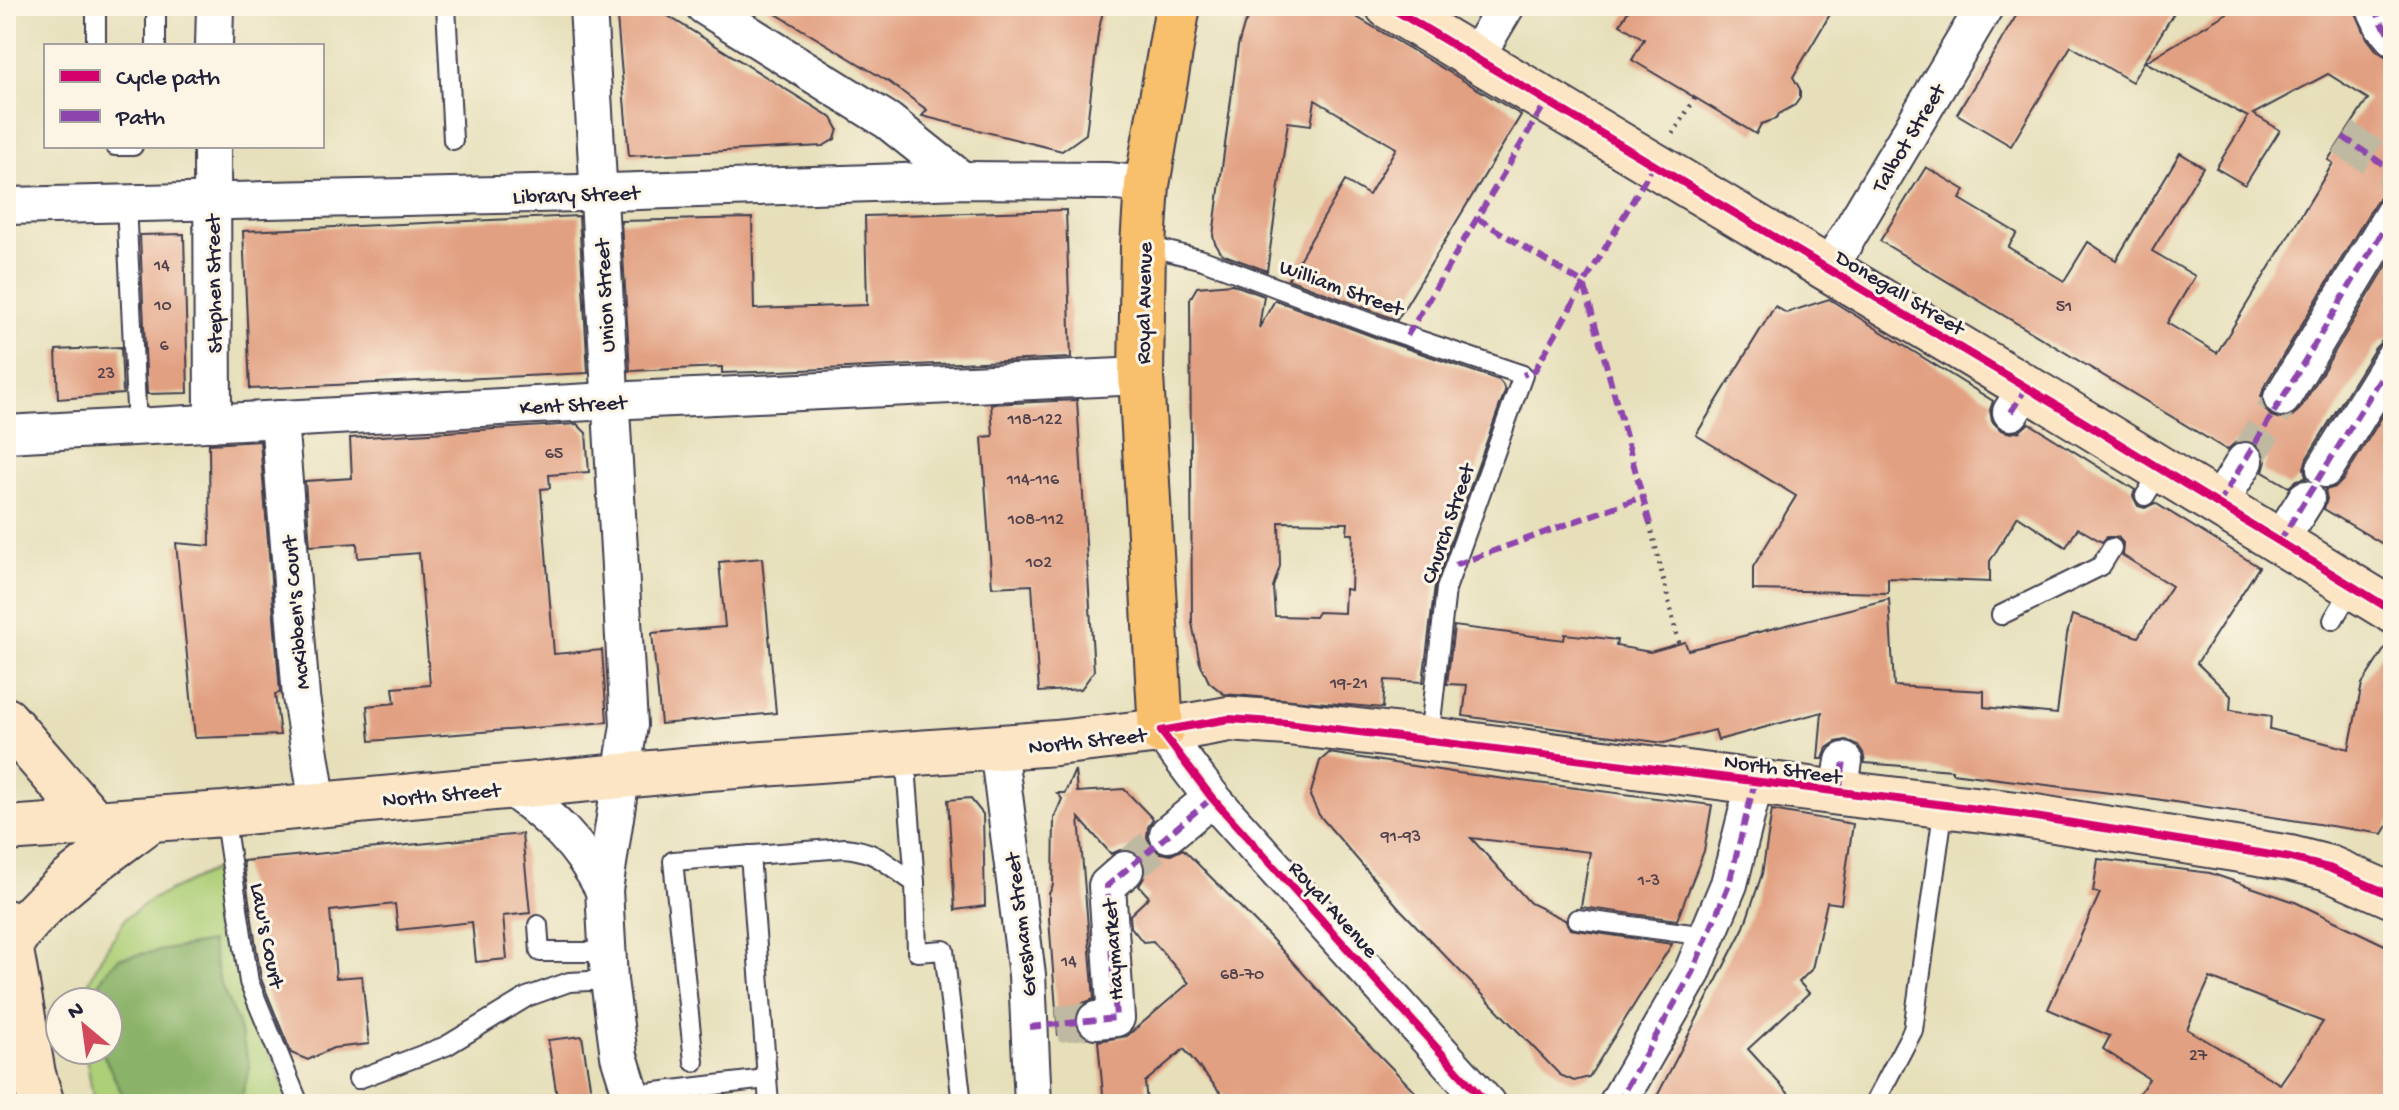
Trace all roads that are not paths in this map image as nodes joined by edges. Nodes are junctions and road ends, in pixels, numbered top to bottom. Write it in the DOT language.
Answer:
graph roads {
  1 [pos="96,6"];
  2 [pos="156,6"];
  3 [pos="215,6"];
  4 [pos="446,6"];
  5 [pos="588,6"];
  6 [pos="704,6"];
  7 [pos="1388,6"];
  8 [pos="1506,6"];
  9 [pos="1985,6"];
  10 [pos="2374,6"];
  11 [pos="1180,8"];
  12 [pos="2393,37"];
  13 [pos="96,44"];
  14 [pos="156,44"];
  15 [pos="214,44"];
  16 [pos="1475,58"];
  17 [pos="453,140"];
  18 [pos="212,148"];
  19 [pos="962,180"];
  20 [pos="1147,185"];
  21 [pos="598,192"];
  22 [pos="211,202"];
  23 [pos="126,204"];
  24 [pos="6,206"];
  25 [pos="2393,214"];
  26 [pos="1143,245"];
  27 [pos="1829,268"];
  28 [pos="2393,359"];
  29 [pos="1523,375"];
  30 [pos="1141,376"];
  31 [pos="2282,398"];
  32 [pos="609,401"];
  33 [pos="279,419"];
  34 [pos="213,423"];
  35 [pos="137,427"];
  36 [pos="6,434"];
  37 [pos="2245,461"];
  38 [pos="2325,469"];
  39 [pos="2306,499"];
  40 [pos="2218,505"];
  41 [pos="2279,542"];
  42 [pos="2112,548"];
  43 [pos="2393,611"];
  44 [pos="2001,615"];
  45 [pos="6,720"];
  46 [pos="1161,731"];
  47 [pos="1429,739"];
  48 [pos="998,748"];
  49 [pos="905,753"];
  50 [pos="622,777"];
  51 [pos="1755,781"];
  52 [pos="509,787"];
  53 [pos="1212,798"];
  54 [pos="318,805"];
  55 [pos="1944,805"];
  56 [pos="224,814"];
  57 [pos="150,820"];
  58 [pos="94,822"];
  59 [pos="6,829"];
  60 [pos="1168,834"];
  61 [pos="750,855"];
  62 [pos="1125,870"];
  63 [pos="915,883"];
  64 [pos="604,890"];
  65 [pos="2393,896"];
  66 [pos="1577,919"];
  67 [pos="538,925"];
  68 [pos="8,933"];
  69 [pos="1707,936"];
  70 [pos="608,966"];
  71 [pos="1096,1020"];
  72 [pos="694,1062"];
  73 [pos="358,1079"];
  74 [pos="766,1079"];
  75 [pos="632,1100"];
  76 [pos="42,1104"];
  77 [pos="299,1104"];
  78 [pos="762,1104"];
  79 [pos="769,1104"];
  80 [pos="962,1104"];
  81 [pos="1033,1104"];
  82 [pos="1487,1104"];
  83 [pos="1617,1104"];
  84 [pos="1874,1104"];
  1 -- 13 [label="lane"];
  2 -- 14 [label="lane"];
  3 -- 15 [label="street"];
  4 -- 17 [label="lane"];
  5 -- 21 [label="street, Union Street"];
  6 -- 19 [label="street"];
  7 -- 16 [label="street, Donegall Street"];
  8 -- 16 [label="street"];
  9 -- 27 [label="street, Talbot Street"];
  10 -- 12 [label="street"];
  11 -- 20 [label="main road, Royal Avenue"];
  16 -- 27 [label="street, Donegall Street"];
  18 -- 22 [label="street, Stephen Street"];
  19 -- 20 [label="street, Library Street"];
  19 -- 21 [label="street, Library Street"];
  20 -- 26 [label="main road, Royal Avenue"];
  21 -- 22 [label="street, Library Street"];
  21 -- 32 [label="street, Union Street"];
  22 -- 23 [label="street, Library Street"];
  22 -- 34 [label="street, Stephen Street"];
  23 -- 24 [label="street, Library Street"];
  23 -- 35 [label="lane"];
  25 -- 31 [label="street"];
  26 -- 29 [label="lane, William Street"];
  26 -- 30 [label="main road, Royal Avenue"];
  27 -- 40 [label="street, Donegall Street"];
  28 -- 38 [label="street"];
  29 -- 47 [label="lane, Church Street"];
  30 -- 32 [label="street, Kent Street"];
  30 -- 46 [label="main road, Royal Avenue"];
  32 -- 33 [label="street, Kent Street"];
  32 -- 50 [label="street, Union Street"];
  33 -- 34 [label="street, Kent Street"];
  33 -- 54 [label="street, McKibben's Court"];
  34 -- 35 [label="street, Kent Street"];
  35 -- 36 [label="street, Kent Street"];
  37 -- 40 [label="street"];
  39 -- 41 [label="street"];
  40 -- 41 [label="street, Donegall Street"];
  41 -- 43 [label="street, Donegall Street"];
  42 -- 44 [label="lane"];
  45 -- 58 [label="street"];
  46 -- 47 [label="street, North Street"];
  46 -- 48 [label="street, North Street"];
  46 -- 53 [label="street, Royal Avenue"];
  47 -- 51 [label="street, North Street"];
  48 -- 49 [label="street, North Street"];
  48 -- 81 [label="street, Gresham Street"];
  49 -- 50 [label="street, North Street"];
  49 -- 63 [label="lane"];
  50 -- 52 [label="street, North Street"];
  50 -- 64 [label="street, Union Street"];
  51 -- 55 [label="street, North Street"];
  51 -- 69 [label="street"];
  52 -- 54 [label="street, North Street"];
  52 -- 64 [label="street"];
  53 -- 60 [label="street"];
  53 -- 82 [label="street, Royal Avenue"];
  54 -- 56 [label="street, North Street"];
  55 -- 65 [label="street, North Street"];
  55 -- 84 [label="lane"];
  56 -- 57 [label="street, North Street"];
  56 -- 77 [label="lane, Law's Court"];
  57 -- 58 [label="street, North Street"];
  57 -- 68 [label="street"];
  58 -- 59 [label="street, North Street"];
  61 -- 63 [label="lane"];
  61 -- 72 [label="lane"];
  61 -- 74 [label="lane"];
  62 -- 71 [label="street, Haymarket"];
  63 -- 80 [label="lane"];
  64 -- 70 [label="street"];
  66 -- 69 [label="lane"];
  67 -- 70 [label="lane"];
  68 -- 76 [label="street"];
  69 -- 83 [label="street"];
  70 -- 73 [label="lane"];
  70 -- 75 [label="street"];
  74 -- 75 [label="lane"];
  74 -- 79 [label="lane"];
  78 -- 79 [label="lane"];
}
